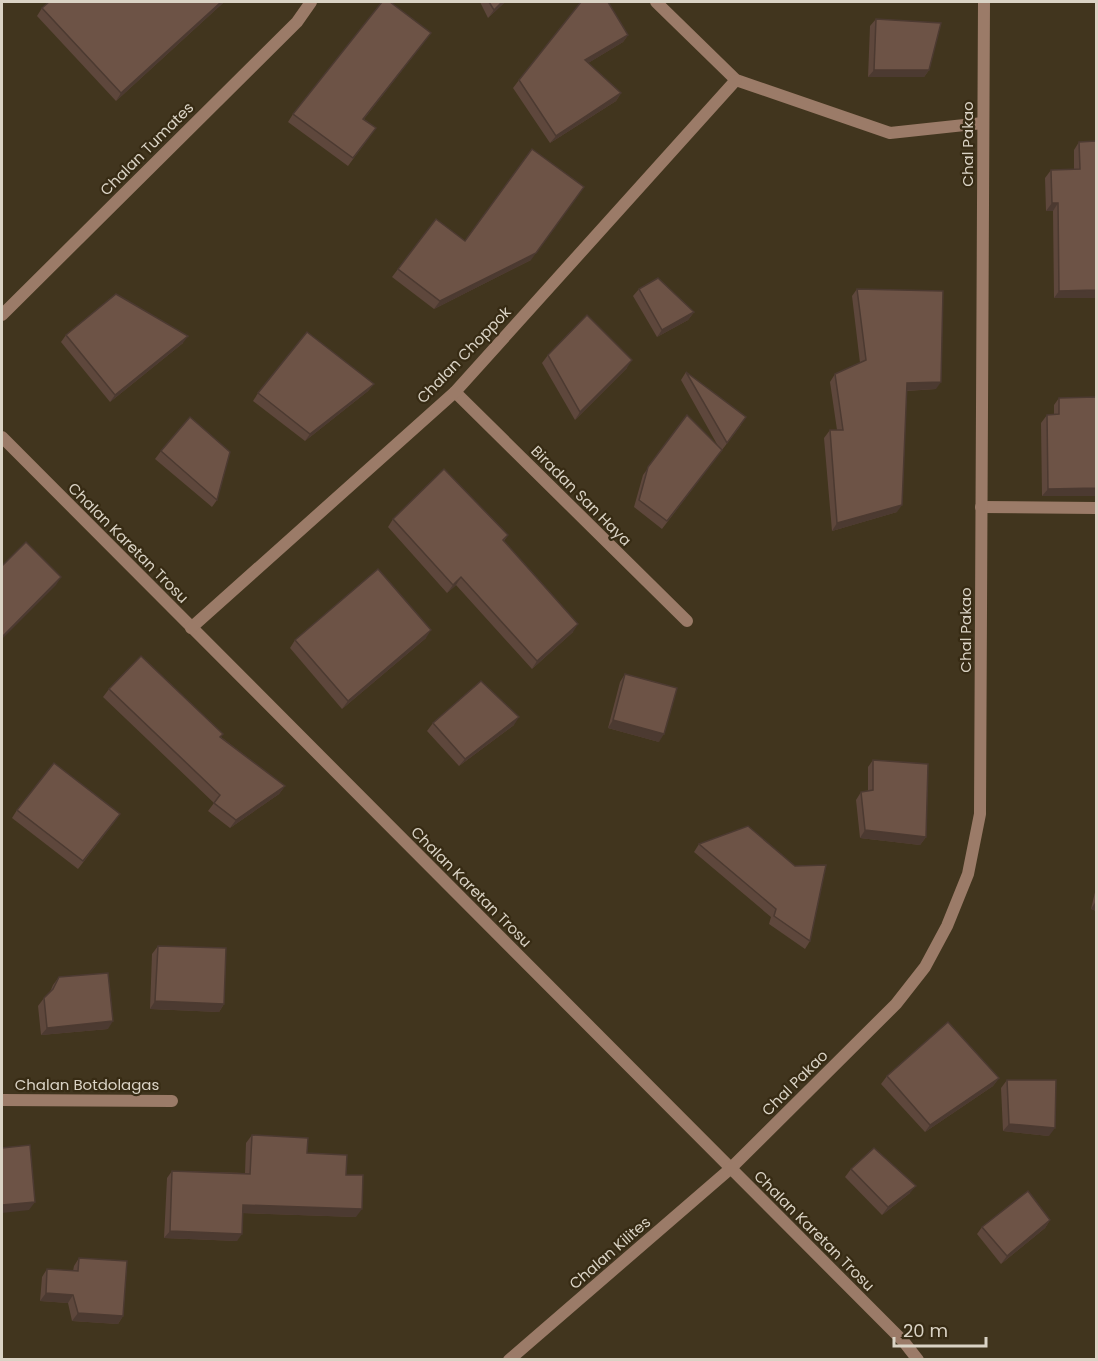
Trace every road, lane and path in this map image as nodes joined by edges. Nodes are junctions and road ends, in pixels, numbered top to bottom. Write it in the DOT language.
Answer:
graph roads {
  1 [pos="311,2"];
  2 [pos="656,2"];
  3 [pos="984,2"];
  4 [pos="736,80"];
  5 [pos="983,123"];
  6 [pos="2,315"];
  7 [pos="454,392"];
  8 [pos="2,437"];
  9 [pos="981,507"];
  10 [pos="1096,508"];
  11 [pos="687,621"];
  12 [pos="191,628"];
  13 [pos="2,1100"];
  14 [pos="172,1101"];
  15 [pos="730,1169"];
  16 [pos="509,1359"];
  17 [pos="918,1359"];
  1 -- 6 [label="street, Chalan Tumates"];
  2 -- 4 [label="street"];
  3 -- 5 [label="street, Chal Pakao"];
  4 -- 5 [label="street"];
  4 -- 7 [label="street, Chalan Choppok"];
  5 -- 9 [label="street, Chal Pakao"];
  7 -- 11 [label="street, Biradan San Haya"];
  7 -- 12 [label="street, Chalan Choppok"];
  8 -- 12 [label="street, Chalan Karetan Trosu"];
  9 -- 10 [label="street"];
  9 -- 15 [label="street, Chal Pakao"];
  12 -- 15 [label="street, Chalan Karetan Trosu"];
  13 -- 14 [label="street, Chalan Botdolagas"];
  15 -- 16 [label="street, Chalan Kilites"];
  15 -- 17 [label="street, Chalan Karetan Trosu"];
}
